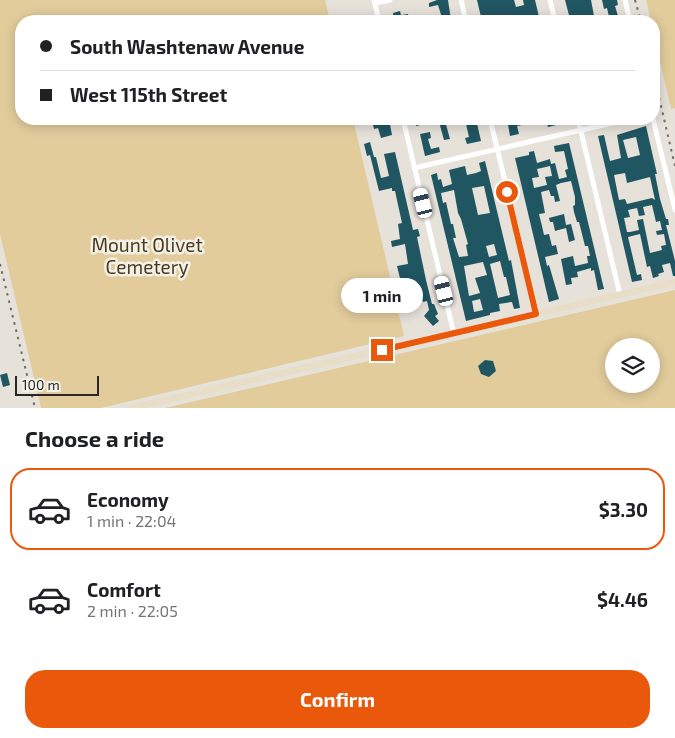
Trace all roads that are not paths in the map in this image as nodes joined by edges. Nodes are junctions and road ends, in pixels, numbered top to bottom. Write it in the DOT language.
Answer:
graph roads {
  1 [pos="390,0"];
  2 [pos="461,0"];
  3 [pos="550,0"];
  4 [pos="625,0"];
  5 [pos="374,2"];
  6 [pos="377,15"];
  7 [pos="465,15"];
  8 [pos="554,15"];
  9 [pos="629,15"];
  10 [pos="403,125"];
  11 [pos="491,125"];
  12 [pos="580,125"];
  13 [pos="603,125"];
  14 [pos="654,125"];
  15 [pos="581,130"];
  16 [pos="497,149"];
  17 [pos="414,168"];
  18 [pos="675,210"];
  19 [pos="675,282"];
  20 [pos="620,295"];
  21 [pos="536,314"];
  22 [pos="454,334"];
  23 [pos="132,408"];
  1 -- 5 [label="street"];
  2 -- 7 [label="street"];
  3 -- 8 [label="street"];
  4 -- 9 [label="street"];
  5 -- 6 [label="street"];
  10 -- 17 [label="street"];
  11 -- 16 [label="street"];
  12 -- 15 [label="street"];
  13 -- 15 [label="street"];
  14 -- 18 [label="street"];
  15 -- 16 [label="street"];
  15 -- 20 [label="street"];
  16 -- 17 [label="street"];
  16 -- 21 [label="street"];
  17 -- 22 [label="street"];
  19 -- 20 [label="street"];
  20 -- 21 [label="street"];
  21 -- 22 [label="street"];
  22 -- 23 [label="street"];
}
